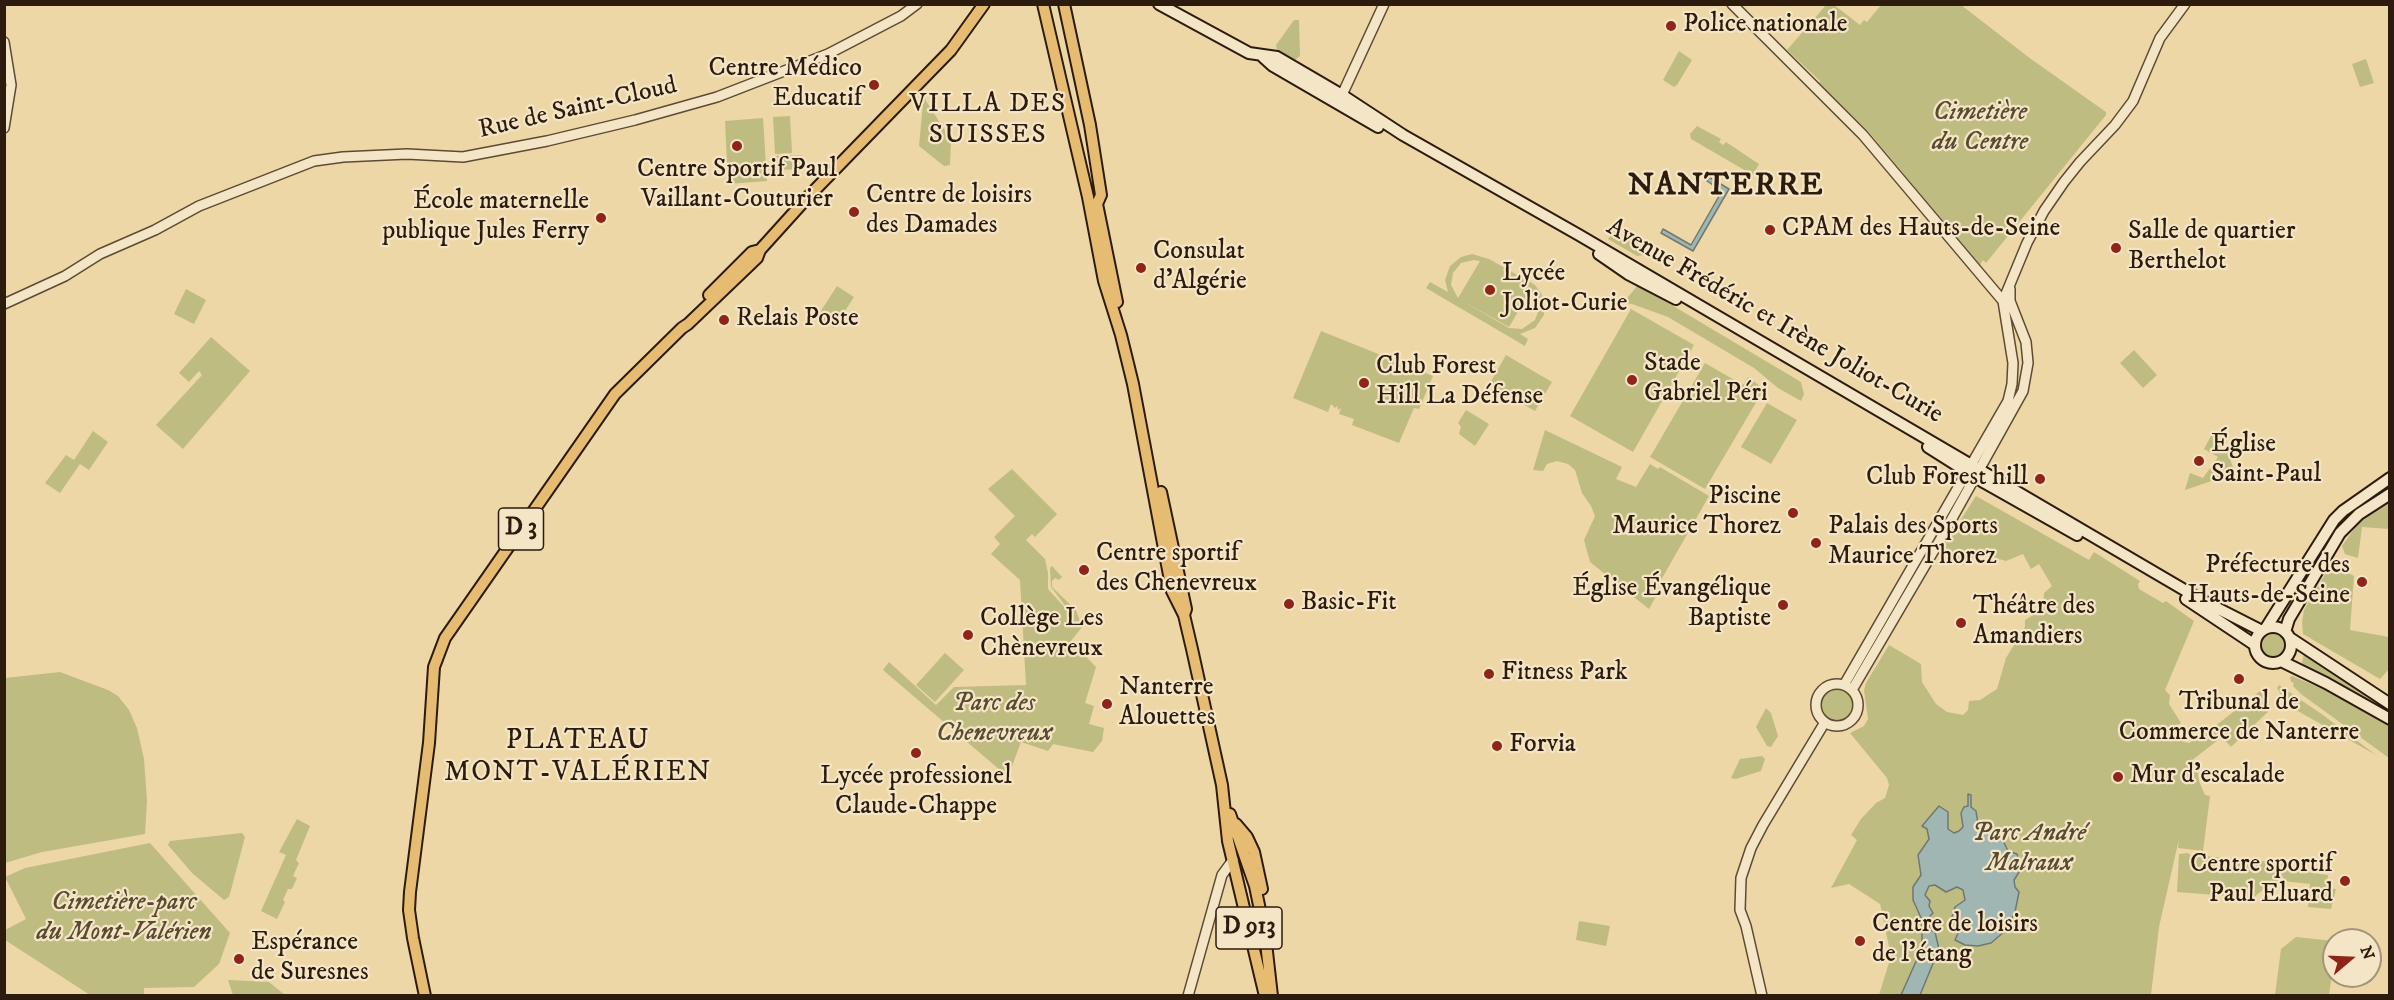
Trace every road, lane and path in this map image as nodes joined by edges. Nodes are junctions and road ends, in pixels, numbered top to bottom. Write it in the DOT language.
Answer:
graph roads {
  1 [pos="917,4"];
  2 [pos="985,4"];
  3 [pos="1043,4"];
  4 [pos="1159,4"];
  5 [pos="1384,4"];
  6 [pos="1732,4"];
  7 [pos="2185,4"];
  8 [pos="1057,6"];
  9 [pos="4,42"];
  10 [pos="1263,57"];
  11 [pos="1342,95"];
  12 [pos="1090,125"];
  13 [pos="4,128"];
  14 [pos="1087,138"];
  15 [pos="1093,200"];
  16 [pos="2009,286"];
  17 [pos="2003,301"];
  18 [pos="4,304"];
  19 [pos="2021,326"];
  20 [pos="2008,333"];
  21 [pos="2026,342"];
  22 [pos="1974,470"];
  23 [pos="2390,478"];
  24 [pos="2390,494"];
  25 [pos="2316,547"];
  26 [pos="2327,553"];
  27 [pos="2308,559"];
  28 [pos="2319,567"];
  29 [pos="2264,629"];
  30 [pos="2287,634"];
  31 [pos="2255,645"];
  32 [pos="2281,661"];
  33 [pos="1848,688"];
  34 [pos="2390,704"];
  35 [pos="2390,719"];
  36 [pos="1825,722"];
  37 [pos="1225,803"];
  38 [pos="1248,852"];
  39 [pos="1233,860"];
  40 [pos="1263,921"];
  41 [pos="1269,966"];
  42 [pos="425,996"];
  43 [pos="1188,996"];
  44 [pos="1265,996"];
  45 [pos="1272,996"];
  46 [pos="1761,996"];
  1 -- 18 [label="street, Rue de Saint-Cloud"];
  2 -- 42 [label="main road, D 3"];
  3 -- 15 [label="main road, D 913"];
  4 -- 10 [label="main road, Avenue Frédéric et Irène Joliot-Curie"];
  5 -- 11 [label="street"];
  6 -- 17 [label="street"];
  7 -- 16 [label="street"];
  8 -- 12 [label="main road, D 913"];
  8 -- 14 [label="main road, D 913"];
  8 -- 15 [label="main road, D 913"];
  9 -- 13 [label="street"];
  10 -- 11 [label="main road, Avenue Frédéric et Irène Joliot-Curie"];
  10 -- 22 [label="main road, Avenue Frédéric et Irène Joliot-Curie"];
  11 -- 22 [label="main road, Avenue Frédéric et Irène Joliot-Curie"];
  12 -- 14 [label="main road"];
  12 -- 15 [label="main road, D 913"];
  14 -- 15 [label="main road, D 913"];
  15 -- 37 [label="main road, D 913"];
  16 -- 17 [label="street"];
  16 -- 19 [label="street"];
  17 -- 20 [label="street"];
  19 -- 20 [label="street"];
  19 -- 21 [label="street"];
  20 -- 21 [label="street"];
  20 -- 22 [label="street"];
  21 -- 22 [label="street"];
  22 -- 29 [label="main road, Avenue Frédéric et Irène Joliot-Curie"];
  22 -- 31 [label="main road, Avenue Frédéric et Irène Joliot-Curie"];
  22 -- 33 [label="street"];
  23 -- 25 [label="main road"];
  24 -- 26 [label="main road"];
  25 -- 26 [label="main road"];
  25 -- 27 [label="main road"];
  26 -- 28 [label="main road"];
  27 -- 28 [label="main road"];
  27 -- 29 [label="main road"];
  28 -- 30 [label="main road"];
  29 -- 30 [label="main road"];
  29 -- 31 [label="main road"];
  30 -- 32 [label="main road"];
  30 -- 34 [label="main road"];
  31 -- 32 [label="main road"];
  32 -- 35 [label="main road"];
  33 -- 36 [label="street"];
  33 -- 36 [label="street"];
  36 -- 46 [label="street"];
  37 -- 38 [label="main road, D 913"];
  37 -- 39 [label="main road, D 913"];
  38 -- 39 [label="main road"];
  38 -- 40 [label="main road, D 913"];
  38 -- 41 [label="main road, D 913"];
  39 -- 40 [label="main road"];
  39 -- 43 [label="street"];
  39 -- 44 [label="main road, D 913"];
  40 -- 41 [label="main road, D 913"];
  41 -- 45 [label="main road, D 913"];
}
